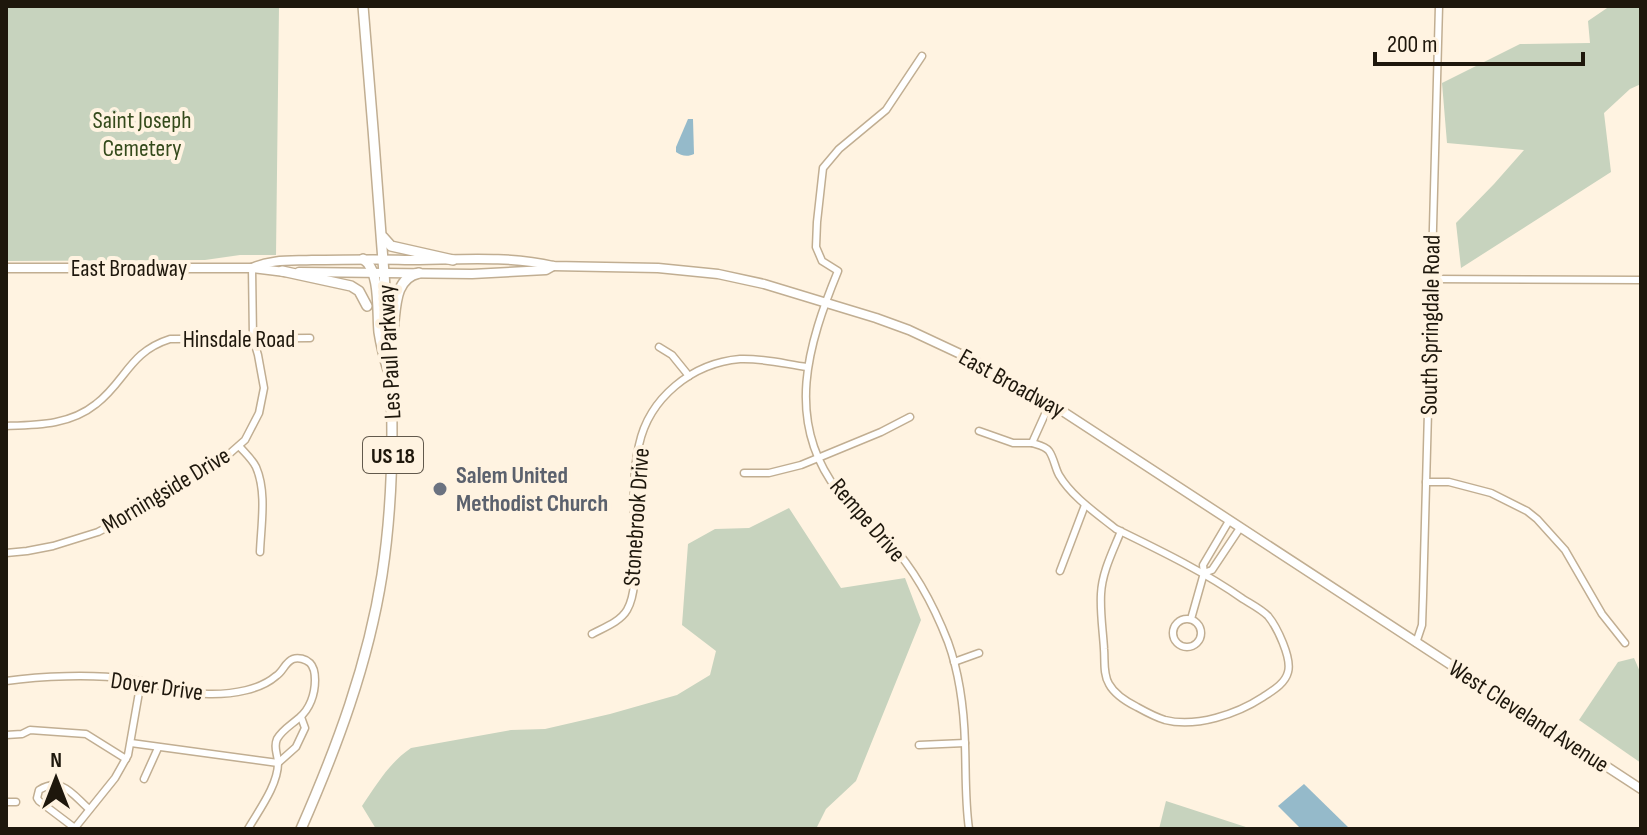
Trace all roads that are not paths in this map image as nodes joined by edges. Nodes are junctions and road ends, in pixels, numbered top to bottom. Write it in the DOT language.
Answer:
graph roads {
  1 [pos="363,6"];
  2 [pos="1439,6"];
  3 [pos="922,56"];
  4 [pos="381,231"];
  5 [pos="363,259"];
  6 [pos="383,260"];
  7 [pos="453,260"];
  8 [pos="553,266"];
  9 [pos="6,268"];
  10 [pos="252,268"];
  11 [pos="282,271"];
  12 [pos="368,272"];
  13 [pos="384,272"];
  14 [pos="419,273"];
  15 [pos="1432,279"];
  16 [pos="1641,280"];
  17 [pos="825,302"];
  18 [pos="367,306"];
  19 [pos="253,338"];
  20 [pos="310,338"];
  21 [pos="390,345"];
  22 [pos="659,347"];
  23 [pos="807,367"];
  24 [pos="689,376"];
  25 [pos="392,384"];
  26 [pos="1050,403"];
  27 [pos="910,417"];
  28 [pos="6,426"];
  29 [pos="979,431"];
  30 [pos="1032,443"];
  31 [pos="239,446"];
  32 [pos="819,458"];
  33 [pos="744,473"];
  34 [pos="1426,482"];
  35 [pos="1085,505"];
  36 [pos="1229,521"];
  37 [pos="1240,528"];
  38 [pos="1121,531"];
  39 [pos="260,552"];
  40 [pos="6,553"];
  41 [pos="1060,571"];
  42 [pos="1204,573"];
  43 [pos="1191,619"];
  44 [pos="592,634"];
  45 [pos="1416,643"];
  46 [pos="1625,643"];
  47 [pos="979,653"];
  48 [pos="954,662"];
  49 [pos="6,681"];
  50 [pos="141,681"];
  51 [pos="301,717"];
  52 [pos="6,735"];
  53 [pos="131,743"];
  54 [pos="965,743"];
  55 [pos="919,745"];
  56 [pos="158,748"];
  57 [pos="126,759"];
  58 [pos="278,763"];
  59 [pos="144,779"];
  60 [pos="1641,789"];
  61 [pos="6,802"];
  62 [pos="16,802"];
  63 [pos="89,809"];
  64 [pos="75,829"];
  65 [pos="248,829"];
  66 [pos="301,829"];
  67 [pos="969,829"];
  1 -- 4 [label="main road, Les Paul Parkway / US 18"];
  2 -- 15 [label="street, South Springdale Road"];
  3 -- 17 [label="street, Rempe Drive"];
  4 -- 6 [label="main road, Les Paul Parkway / US 18"];
  4 -- 7 [label="main road"];
  5 -- 6 [label="main road, East Broadway"];
  5 -- 10 [label="main road, East Broadway"];
  5 -- 12 [label="main road"];
  6 -- 7 [label="main road, East Broadway"];
  6 -- 13 [label="main road, Les Paul Parkway / US 18"];
  7 -- 8 [label="main road, East Broadway"];
  8 -- 14 [label="main road, East Broadway"];
  8 -- 17 [label="main road, East Broadway"];
  9 -- 10 [label="main road, East Broadway"];
  10 -- 11 [label="main road, East Broadway"];
  10 -- 19 [label="street, Morningside Drive"];
  11 -- 12 [label="main road, East Broadway"];
  11 -- 18 [label="main road"];
  12 -- 13 [label="main road, East Broadway"];
  12 -- 25 [label="main road"];
  13 -- 14 [label="main road, East Broadway"];
  13 -- 21 [label="main road, Les Paul Parkway / US 18"];
  14 -- 21 [label="main road"];
  15 -- 16 [label="street"];
  15 -- 34 [label="street, South Springdale Road"];
  17 -- 23 [label="street, Rempe Drive"];
  17 -- 26 [label="main road, East Broadway"];
  19 -- 20 [label="street, Hinsdale Road"];
  19 -- 28 [label="street, Hinsdale Road"];
  19 -- 31 [label="street, Morningside Drive"];
  21 -- 25 [label="main road, Les Paul Parkway / US 18"];
  22 -- 24 [label="street"];
  23 -- 24 [label="street, Stonebrook Drive"];
  23 -- 32 [label="street, Rempe Drive"];
  24 -- 44 [label="street, Stonebrook Drive"];
  25 -- 66 [label="main road, Les Paul Parkway / US 18"];
  26 -- 30 [label="street"];
  26 -- 36 [label="main road, East Broadway"];
  27 -- 32 [label="street"];
  29 -- 30 [label="street"];
  30 -- 35 [label="street, East Broadway"];
  31 -- 39 [label="street"];
  31 -- 40 [label="street, Morningside Drive"];
  32 -- 33 [label="street"];
  32 -- 48 [label="street, Rempe Drive"];
  34 -- 45 [label="street, South Springdale Road"];
  34 -- 46 [label="street"];
  35 -- 38 [label="street, East Broadway"];
  35 -- 41 [label="street"];
  36 -- 37 [label="main road, East Broadway"];
  36 -- 42 [label="street"];
  37 -- 42 [label="street"];
  37 -- 45 [label="main road, East Broadway"];
  38 -- 42 [label="street, East Broadway"];
  38 -- 42 [label="street, East Broadway"];
  42 -- 43 [label="street"];
  43 -- 43 [label="street"];
  45 -- 60 [label="main road, West Cleveland Avenue"];
  47 -- 48 [label="street"];
  48 -- 54 [label="street, Rempe Drive"];
  49 -- 50 [label="street, Dover Drive"];
  50 -- 51 [label="street, Dover Drive"];
  50 -- 53 [label="street"];
  51 -- 58 [label="street"];
  51 -- 58 [label="street"];
  52 -- 57 [label="street"];
  53 -- 56 [label="street"];
  53 -- 57 [label="street"];
  54 -- 55 [label="street"];
  54 -- 67 [label="street, Rempe Drive"];
  56 -- 58 [label="street"];
  56 -- 59 [label="street"];
  57 -- 63 [label="street"];
  58 -- 65 [label="street"];
  61 -- 62 [label="street"];
  63 -- 64 [label="street"];
  63 -- 64 [label="street"];
}
